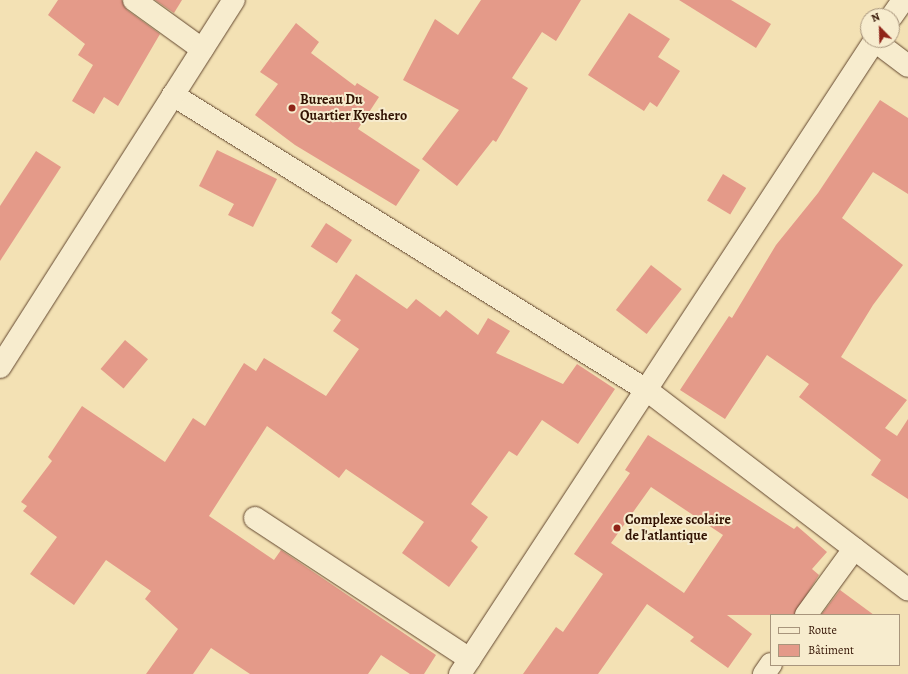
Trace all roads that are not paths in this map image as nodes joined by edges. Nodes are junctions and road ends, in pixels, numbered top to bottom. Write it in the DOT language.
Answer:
graph roads {
  1 [pos="134,0"];
  2 [pos="234,0"];
  3 [pos="870,48"];
  4 [pos="885,48"];
  5 [pos="202,49"];
  6 [pos="908,66"];
  7 [pos="173,95"];
  8 [pos="0,367"];
  9 [pos="648,391"];
  10 [pos="255,518"];
  11 [pos="854,549"];
  12 [pos="908,590"];
  13 [pos="807,614"];
  14 [pos="770,665"];
  15 [pos="465,667"];
  16 [pos="764,674"];
  1 -- 5 [label="street"];
  2 -- 5 [label="street"];
  3 -- 9 [label="street"];
  4 -- 6 [label="street"];
  5 -- 7 [label="street"];
  7 -- 8 [label="street"];
  7 -- 9 [label="street"];
  9 -- 11 [label="street"];
  9 -- 15 [label="street"];
  10 -- 15 [label="street"];
  11 -- 12 [label="street"];
  11 -- 13 [label="street"];
  14 -- 16 [label="street"];
}
